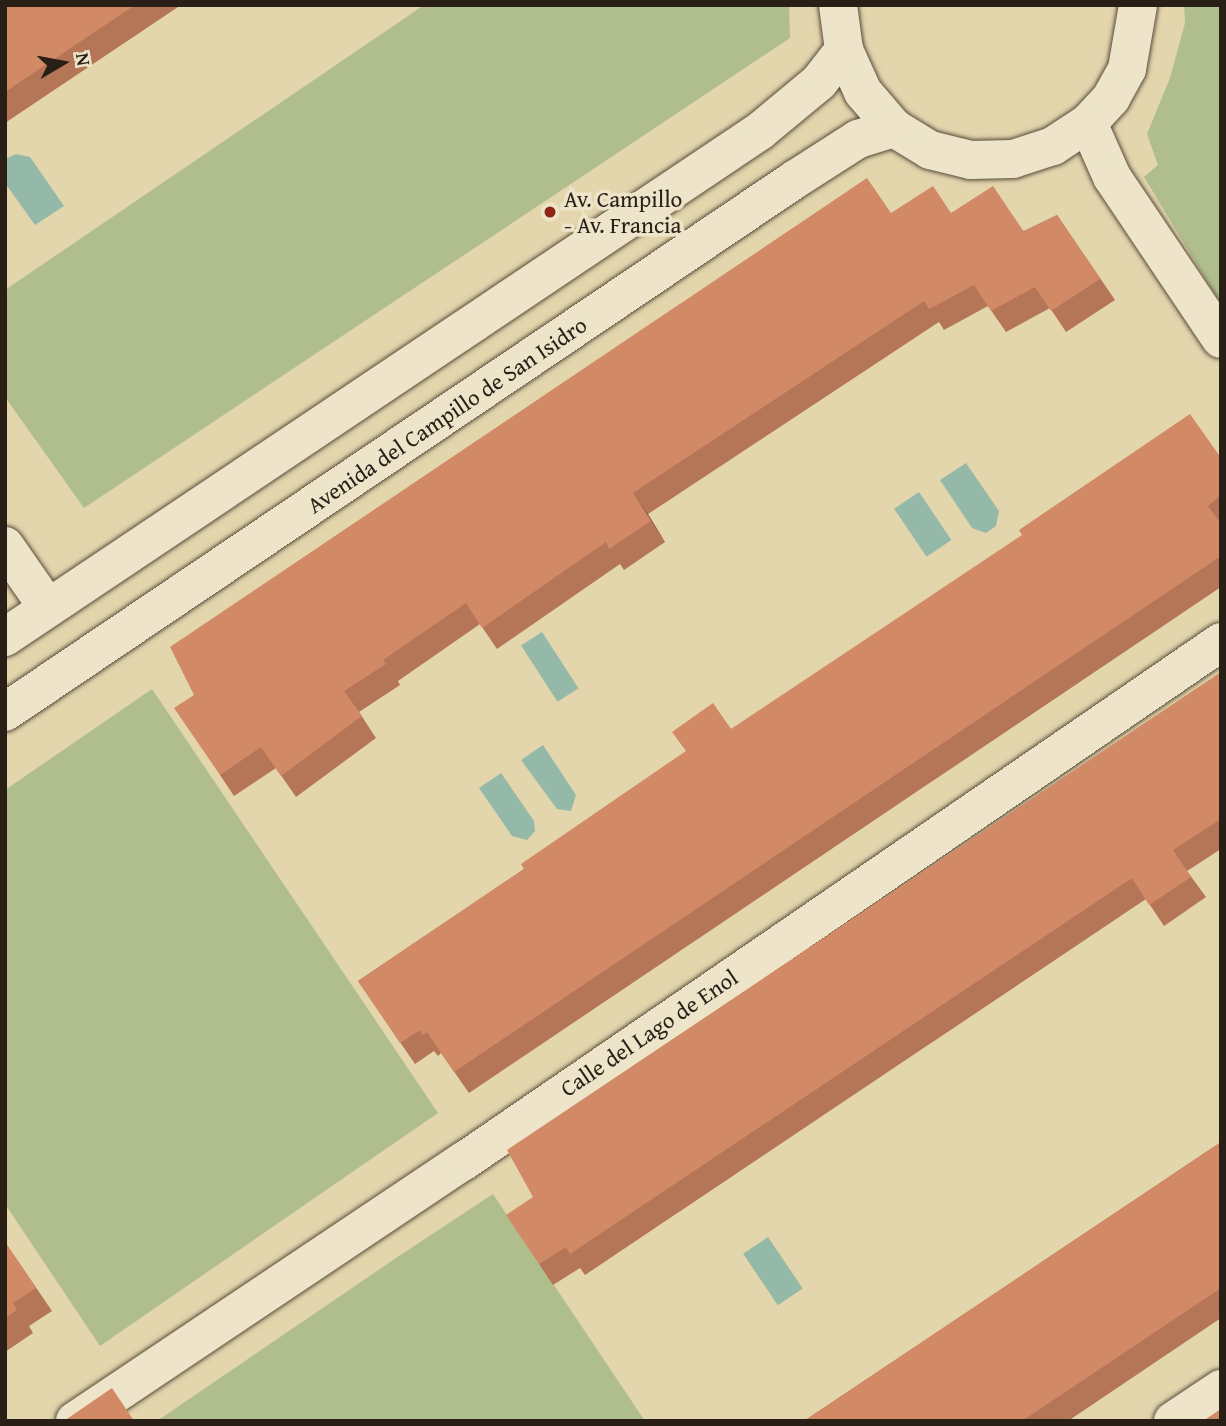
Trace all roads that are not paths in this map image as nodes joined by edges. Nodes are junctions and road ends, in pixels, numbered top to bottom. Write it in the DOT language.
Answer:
graph roads {
  1 [pos="838,5"];
  2 [pos="1138,5"];
  3 [pos="844,50"];
  4 [pos="1088,123"];
  5 [pos="894,128"];
  6 [pos="1221,339"];
  7 [pos="5,546"];
  8 [pos="48,608"];
  9 [pos="5,636"];
  10 [pos="1221,642"];
  11 [pos="5,712"];
  12 [pos="1221,1389"];
  13 [pos="75,1421"];
  14 [pos="1173,1421"];
  1 -- 3 [label="street"];
  2 -- 4 [label="street"];
  3 -- 5 [label="street"];
  3 -- 8 [label="street"];
  4 -- 5 [label="street"];
  4 -- 6 [label="street"];
  5 -- 11 [label="street, Avenida del Campillo de San Isidro"];
  7 -- 8 [label="street"];
  8 -- 9 [label="street"];
  10 -- 13 [label="street, Calle del Lago de Enol"];
  12 -- 14 [label="street"];
}
